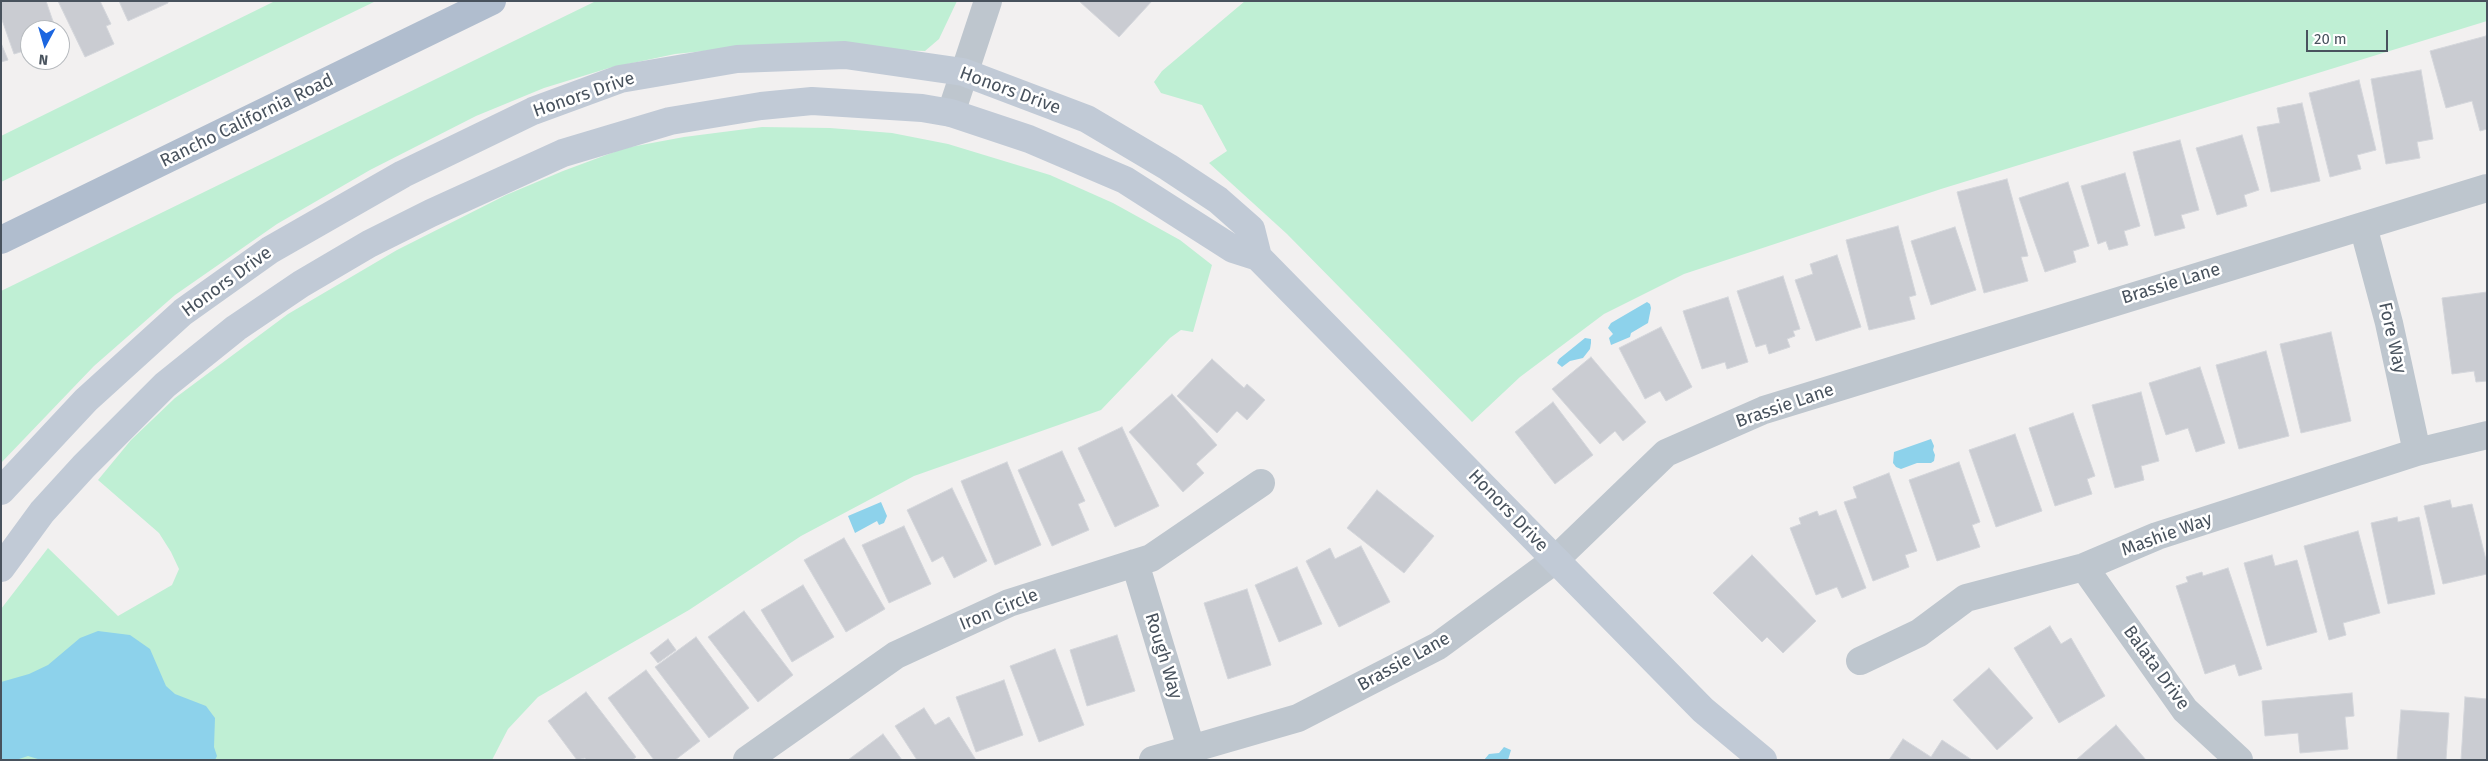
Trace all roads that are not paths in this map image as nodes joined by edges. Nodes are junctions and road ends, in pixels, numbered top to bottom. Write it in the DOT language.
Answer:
graph roads {
  1 [pos="492,1"];
  2 [pos="988,1"];
  3 [pos="964,72"];
  4 [pos="951,113"];
  5 [pos="2487,188"];
  6 [pos="2363,226"];
  7 [pos="1,240"];
  8 [pos="1258,257"];
  9 [pos="2487,435"];
  10 [pos="2417,452"];
  11 [pos="1260,483"];
  12 [pos="1,492"];
  13 [pos="1555,560"];
  14 [pos="1135,563"];
  15 [pos="2084,567"];
  16 [pos="1,568"];
  17 [pos="1860,661"];
  18 [pos="1191,748"];
  19 [pos="747,760"];
  20 [pos="1153,760"];
  21 [pos="1763,760"];
  22 [pos="2239,760"];
  1 -- 7 [label="main road, Rancho California Road"];
  2 -- 3 [label="street"];
  3 -- 4 [label="street"];
  3 -- 8 [label="street, Honors Drive"];
  3 -- 12 [label="street, Honors Drive"];
  4 -- 8 [label="street, Honors Drive"];
  4 -- 16 [label="street, Honors Drive"];
  5 -- 6 [label="street, Brassie Lane"];
  6 -- 10 [label="street, Fore Way"];
  6 -- 13 [label="street, Brassie Lane"];
  8 -- 13 [label="street, Honors Drive"];
  9 -- 10 [label="street, Mashie Way"];
  10 -- 15 [label="street, Mashie Way"];
  11 -- 14 [label="street, Iron Circle"];
  13 -- 18 [label="street, Brassie Lane"];
  13 -- 21 [label="street, Honors Drive"];
  14 -- 18 [label="street, Rough Way"];
  14 -- 19 [label="street, Iron Circle"];
  15 -- 17 [label="street, Mashie Way"];
  15 -- 22 [label="street, Balata Drive"];
  18 -- 20 [label="street, Brassie Lane"];
}
